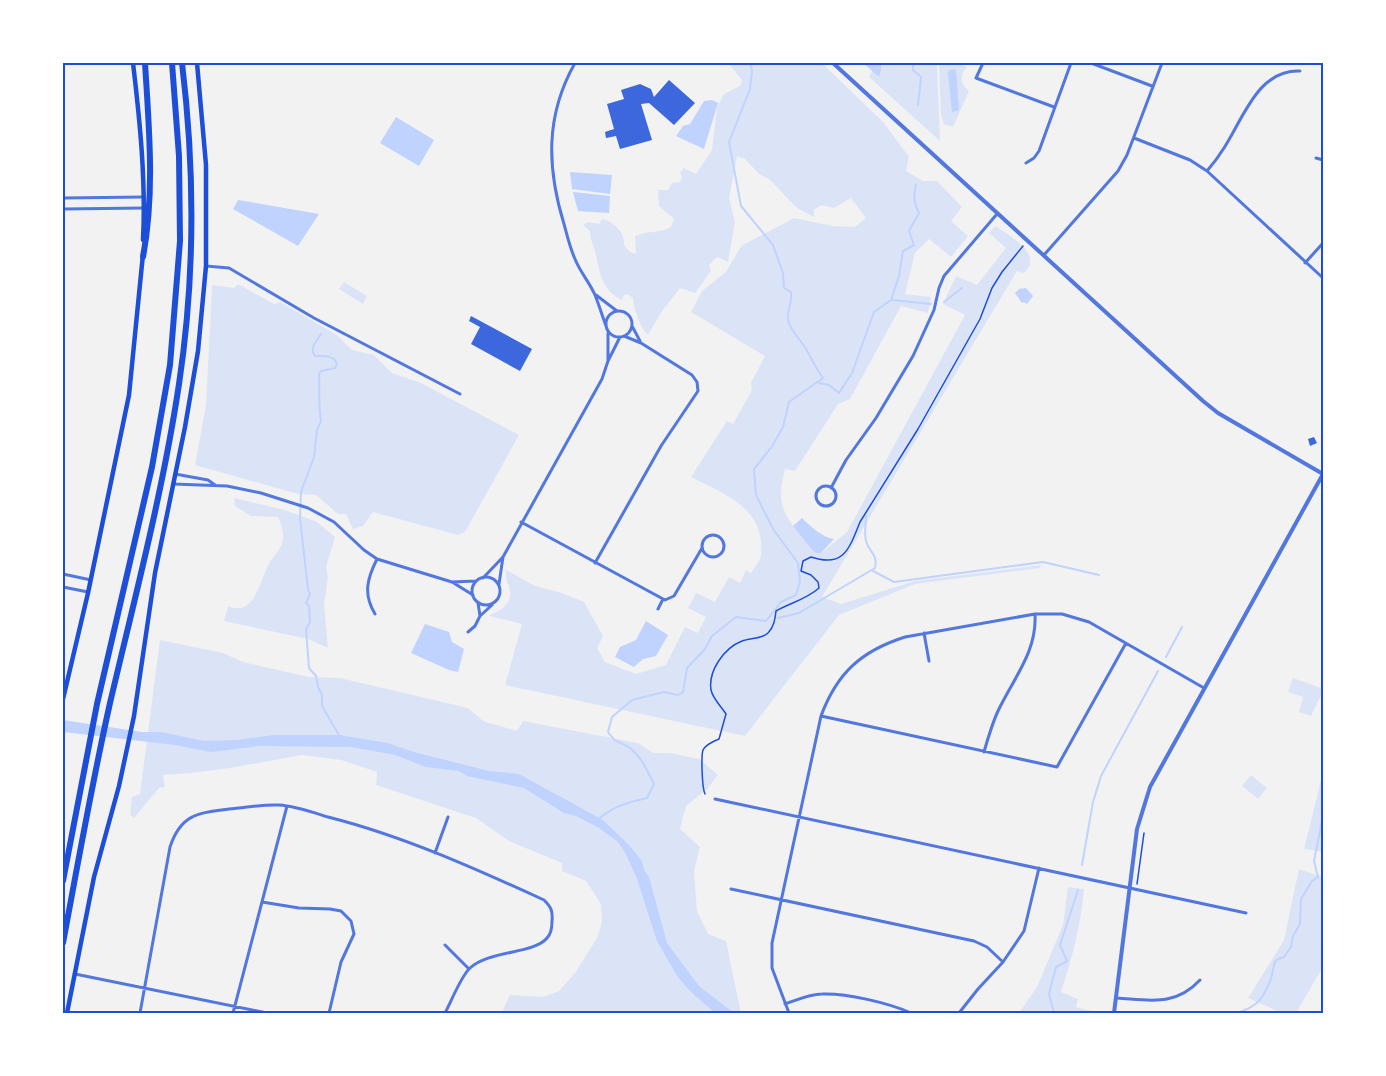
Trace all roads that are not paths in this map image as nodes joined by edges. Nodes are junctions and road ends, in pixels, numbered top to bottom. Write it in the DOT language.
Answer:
graph roads {
  1 [pos="133,63"];
  2 [pos="145,63"];
  3 [pos="172,63"];
  4 [pos="182,63"];
  5 [pos="197,63"];
  6 [pos="575,63"];
  7 [pos="832,63"];
  8 [pos="983,63"];
  9 [pos="1071,63"];
  10 [pos="1090,63"];
  11 [pos="1162,63"];
  12 [pos="1300,71"];
  13 [pos="1152,86"];
  14 [pos="1054,107"];
  15 [pos="1134,138"];
  16 [pos="1317,158"];
  17 [pos="1323,160"];
  18 [pos="1026,163"];
  19 [pos="1207,171"];
  20 [pos="144,197"];
  21 [pos="63,198"];
  22 [pos="145,208"];
  23 [pos="63,209"];
  24 [pos="997,214"];
  25 [pos="1323,243"];
  26 [pos="1043,256"];
  27 [pos="142,257"];
  28 [pos="1305,263"];
  29 [pos="206,266"];
  30 [pos="1323,278"];
  31 [pos="595,294"];
  32 [pos="617,312"];
  33 [pos="632,325"];
  34 [pos="606,326"];
  35 [pos="608,331"];
  36 [pos="622,337"];
  37 [pos="641,343"];
  38 [pos="608,361"];
  39 [pos="460,394"];
  40 [pos="175,474"];
  41 [pos="1323,474"];
  42 [pos="173,484"];
  43 [pos="215,485"];
  44 [pos="831,488"];
  45 [pos="521,522"];
  46 [pos="702,548"];
  47 [pos="502,557"];
  48 [pos="377,559"];
  49 [pos="595,563"];
  50 [pos="63,574"];
  51 [pos="483,578"];
  52 [pos="91,580"];
  53 [pos="476,581"];
  54 [pos="452,582"];
  55 [pos="499,584"];
  56 [pos="63,586"];
  57 [pos="88,592"];
  58 [pos="473,595"];
  59 [pos="663,600"];
  60 [pos="478,602"];
  61 [pos="493,603"];
  62 [pos="658,609"];
  63 [pos="375,614"];
  64 [pos="1035,614"];
  65 [pos="480,616"];
  66 [pos="468,632"];
  67 [pos="924,633"];
  68 [pos="1126,643"];
  69 [pos="929,661"];
  70 [pos="1204,688"];
  71 [pos="63,699"];
  72 [pos="821,716"];
  73 [pos="984,752"];
  74 [pos="715,799"];
  75 [pos="287,806"];
  76 [pos="448,817"];
  77 [pos="798,817"];
  78 [pos="435,853"];
  79 [pos="1039,868"];
  80 [pos="63,881"];
  81 [pos="1130,888"];
  82 [pos="731,889"];
  83 [pos="781,899"];
  84 [pos="262,902"];
  85 [pos="1246,913"];
  86 [pos="63,943"];
  87 [pos="445,945"];
  88 [pos="1003,962"];
  89 [pos="469,969"];
  90 [pos="75,974"];
  91 [pos="1200,980"];
  92 [pos="144,988"];
  93 [pos="1117,998"];
  94 [pos="785,1004"];
  95 [pos="234,1006"];
  96 [pos="68,1013"];
  97 [pos="140,1013"];
  98 [pos="233,1013"];
  99 [pos="267,1013"];
  100 [pos="329,1013"];
  101 [pos="445,1013"];
  102 [pos="789,1013"];
  103 [pos="911,1013"];
  104 [pos="959,1013"];
  105 [pos="1114,1013"];
  1 -- 20 [label="main road"];
  2 -- 27 [label="highway"];
  3 -- 80 [label="highway"];
  4 -- 86 [label="highway"];
  5 -- 29 [label="main road"];
  6 -- 31 [label="street"];
  7 -- 24 [label="street"];
  8 -- 14 [label="street"];
  9 -- 14 [label="street"];
  10 -- 13 [label="street"];
  11 -- 13 [label="street"];
  12 -- 19 [label="street"];
  13 -- 15 [label="street"];
  14 -- 18 [label="street"];
  15 -- 19 [label="street"];
  15 -- 26 [label="street"];
  16 -- 17 [label="street"];
  19 -- 28 [label="street"];
  20 -- 21 [label="street"];
  20 -- 22 [label="main road"];
  22 -- 23 [label="street"];
  22 -- 27 [label="main road"];
  24 -- 26 [label="street"];
  24 -- 44 [label="street"];
  25 -- 28 [label="street"];
  26 -- 41 [label="street"];
  27 -- 52 [label="main road"];
  28 -- 30 [label="street"];
  29 -- 39 [label="street"];
  29 -- 40 [label="main road"];
  31 -- 32 [label="street"];
  31 -- 34 [label="street"];
  32 -- 33 [label="street"];
  32 -- 34 [label="street"];
  33 -- 36 [label="street"];
  33 -- 37 [label="street"];
  34 -- 35 [label="street"];
  35 -- 36 [label="street"];
  35 -- 38 [label="street"];
  36 -- 37 [label="street"];
  36 -- 38 [label="street"];
  37 -- 49 [label="street"];
  38 -- 45 [label="street"];
  40 -- 42 [label="main road"];
  40 -- 43 [label="street"];
  41 -- 70 [label="street"];
  42 -- 43 [label="street"];
  42 -- 90 [label="main road"];
  43 -- 48 [label="street"];
  44 -- 44 [label="street"];
  45 -- 47 [label="street"];
  45 -- 49 [label="street"];
  46 -- 46 [label="street"];
  46 -- 59 [label="street"];
  47 -- 51 [label="street"];
  47 -- 55 [label="street"];
  48 -- 54 [label="street"];
  48 -- 63 [label="street"];
  49 -- 59 [label="street"];
  50 -- 52 [label="street"];
  51 -- 53 [label="street"];
  51 -- 55 [label="street"];
  52 -- 57 [label="main road"];
  53 -- 54 [label="street"];
  53 -- 58 [label="street"];
  54 -- 58 [label="street"];
  55 -- 61 [label="street"];
  56 -- 57 [label="street"];
  57 -- 71 [label="main road"];
  58 -- 60 [label="street"];
  59 -- 62 [label="street"];
  60 -- 61 [label="street"];
  60 -- 65 [label="street"];
  61 -- 65 [label="street"];
  64 -- 67 [label="street"];
  64 -- 68 [label="street"];
  64 -- 73 [label="street"];
  65 -- 66 [label="street"];
  67 -- 69 [label="street"];
  67 -- 72 [label="street"];
  68 -- 70 [label="street"];
  68 -- 73 [label="street"];
  70 -- 81 [label="street"];
  72 -- 73 [label="street"];
  72 -- 77 [label="street"];
  74 -- 77 [label="street"];
  75 -- 78 [label="street"];
  75 -- 84 [label="street"];
  75 -- 92 [label="street"];
  76 -- 78 [label="street"];
  77 -- 79 [label="street"];
  77 -- 83 [label="street"];
  78 -- 89 [label="street"];
  79 -- 81 [label="street"];
  79 -- 88 [label="street"];
  81 -- 85 [label="street"];
  81 -- 93 [label="street"];
  82 -- 83 [label="street"];
  83 -- 88 [label="street"];
  83 -- 94 [label="street"];
  84 -- 95 [label="street"];
  84 -- 100 [label="street"];
  87 -- 89 [label="street"];
  88 -- 104 [label="street"];
  89 -- 101 [label="street"];
  90 -- 92 [label="street"];
  90 -- 96 [label="main road"];
  91 -- 93 [label="street"];
  92 -- 95 [label="street"];
  92 -- 97 [label="street"];
  93 -- 105 [label="street"];
  94 -- 102 [label="street"];
  94 -- 103 [label="street"];
  95 -- 98 [label="street"];
  95 -- 99 [label="street"];
}
